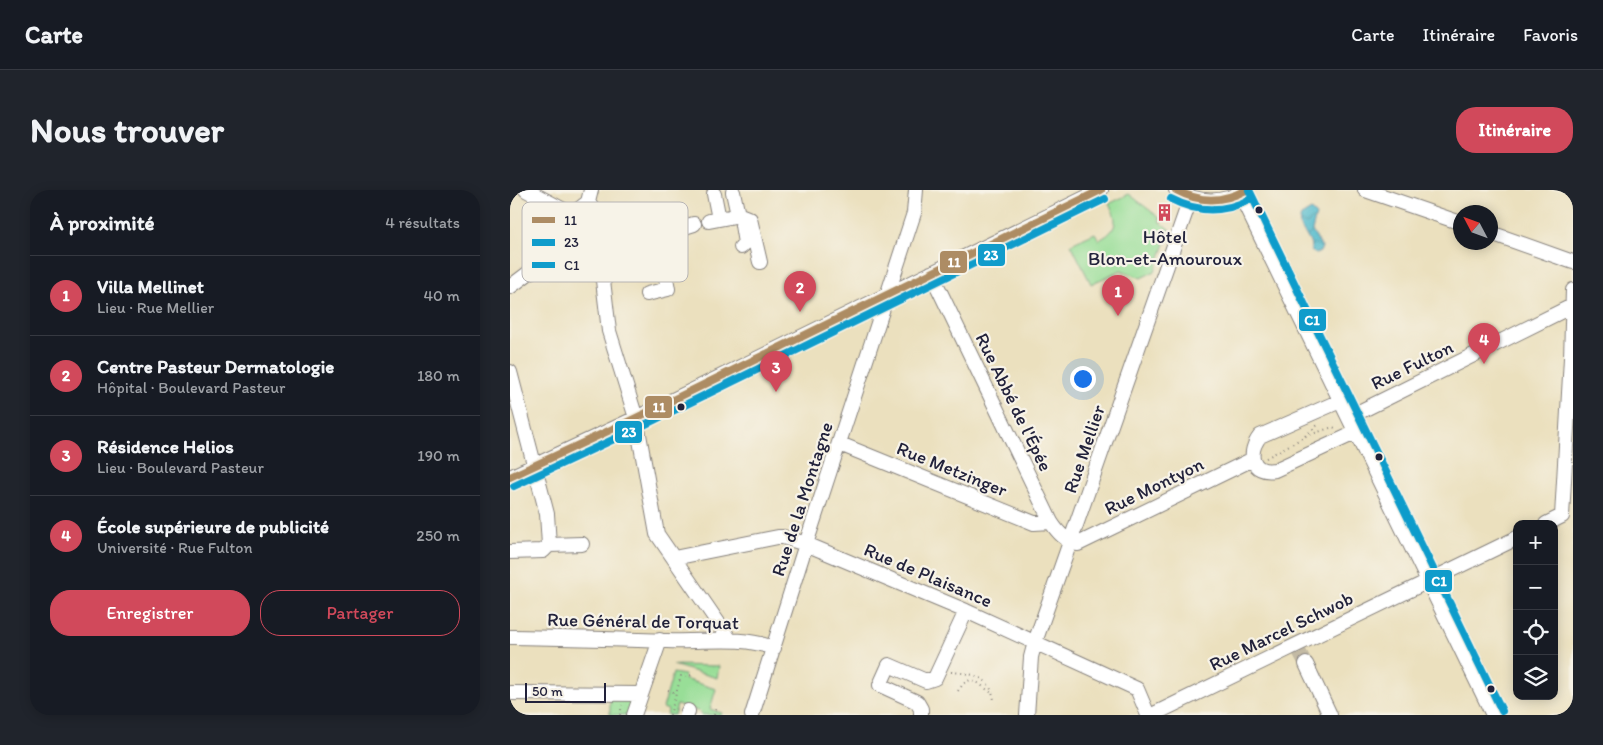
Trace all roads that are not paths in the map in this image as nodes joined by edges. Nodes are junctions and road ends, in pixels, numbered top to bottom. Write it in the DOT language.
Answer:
graph roads {
  1 [pos="526,190"];
  2 [pos="916,190"];
  3 [pos="1101,190"];
  4 [pos="1176,190"];
  5 [pos="1365,190"];
  6 [pos="733,192"];
  7 [pos="1243,192"];
  8 [pos="714,194"];
  9 [pos="1191,197"];
  10 [pos="549,202"];
  11 [pos="739,215"];
  12 [pos="1453,221"];
  13 [pos="694,224"];
  14 [pos="688,226"];
  15 [pos="1498,236"];
  16 [pos="741,247"];
  17 [pos="760,262"];
  18 [pos="1573,262"];
  19 [pos="931,273"];
  20 [pos="522,278"];
  21 [pos="603,282"];
  22 [pos="667,282"];
  23 [pos="510,287"];
  24 [pos="647,294"];
  25 [pos="887,294"];
  26 [pos="1573,300"];
  27 [pos="510,372"];
  28 [pos="1340,401"];
  29 [pos="1349,417"];
  30 [pos="636,418"];
  31 [pos="1357,432"];
  32 [pos="840,444"];
  33 [pos="1254,461"];
  34 [pos="534,466"];
  35 [pos="510,477"];
  36 [pos="1568,493"];
  37 [pos="1554,520"];
  38 [pos="1051,522"];
  39 [pos="1513,540"];
  40 [pos="1071,542"];
  41 [pos="582,544"];
  42 [pos="806,544"];
  43 [pos="549,545"];
  44 [pos="510,552"];
  45 [pos="674,558"];
  46 [pos="1427,581"];
  47 [pos="966,611"];
  48 [pos="510,637"];
  49 [pos="660,640"];
  50 [pos="730,640"];
  51 [pos="1035,642"];
  52 [pos="774,648"];
  53 [pos="1306,664"];
  54 [pos="921,679"];
  55 [pos="510,693"];
  56 [pos="641,694"];
  57 [pos="912,700"];
  58 [pos="634,715"];
  59 [pos="752,715"];
  60 [pos="921,715"];
  61 [pos="1027,715"];
  62 [pos="1148,715"];
  63 [pos="1152,715"];
  64 [pos="1330,715"];
  65 [pos="1493,715"];
  1 -- 10 [label="street"];
  2 -- 25 [label="street, Rue de la Montagne"];
  3 -- 19 [label="street"];
  4 -- 9 [label="street"];
  5 -- 12 [label="street"];
  6 -- 11 [label="street"];
  7 -- 9 [label="street"];
  7 -- 28 [label="street"];
  8 -- 11 [label="street"];
  9 -- 40 [label="street, Rue Mellier"];
  11 -- 16 [label="street"];
  11 -- 17 [label="street"];
  13 -- 14 [label="street"];
  15 -- 18 [label="street"];
  19 -- 25 [label="street"];
  19 -- 38 [label="street, Rue Abbé de l'Épée"];
  20 -- 23 [label="street"];
  21 -- 30 [label="street"];
  22 -- 24 [label="street"];
  25 -- 30 [label="street"];
  25 -- 32 [label="street, Rue de la Montagne"];
  26 -- 29 [label="street, Rue Fulton"];
  26 -- 36 [label="street"];
  27 -- 34 [label="street"];
  28 -- 29 [label="street"];
  28 -- 33 [label="street"];
  29 -- 31 [label="street"];
  30 -- 34 [label="street"];
  30 -- 45 [label="street"];
  31 -- 33 [label="street"];
  31 -- 46 [label="street"];
  32 -- 38 [label="street, Rue Metzinger"];
  32 -- 42 [label="street, Rue de la Montagne"];
  33 -- 40 [label="street, Rue Montyon"];
  34 -- 35 [label="street"];
  34 -- 43 [label="street"];
  36 -- 37 [label="street"];
  38 -- 40 [label="street, Rue Abbé de l'Épée"];
  39 -- 46 [label="street, Rue Marcel Schwob"];
  40 -- 51 [label="street, Rue Mellier"];
  41 -- 43 [label="street"];
  42 -- 45 [label="street, Rue de Plaisance"];
  42 -- 47 [label="street, Rue de Plaisance"];
  42 -- 52 [label="street, Rue de la Montagne"];
  43 -- 44 [label="street"];
  45 -- 50 [label="street"];
  46 -- 63 [label="street, Rue Marcel Schwob"];
  46 -- 65 [label="street"];
  47 -- 51 [label="street, Rue de Plaisance"];
  47 -- 54 [label="street"];
  48 -- 49 [label="street, Rue Général de Torquat"];
  49 -- 50 [label="street, Rue Général de Torquat"];
  49 -- 56 [label="street"];
  50 -- 52 [label="street, Rue Général de Torquat"];
  51 -- 61 [label="street, Rue Mellier"];
  51 -- 62 [label="street, Rue de Plaisance"];
  52 -- 59 [label="street, Rue de la Montagne"];
  53 -- 64 [label="street"];
  54 -- 57 [label="street"];
  54 -- 57 [label="street"];
  55 -- 56 [label="street"];
  56 -- 58 [label="street"];
  57 -- 60 [label="street"];
}
